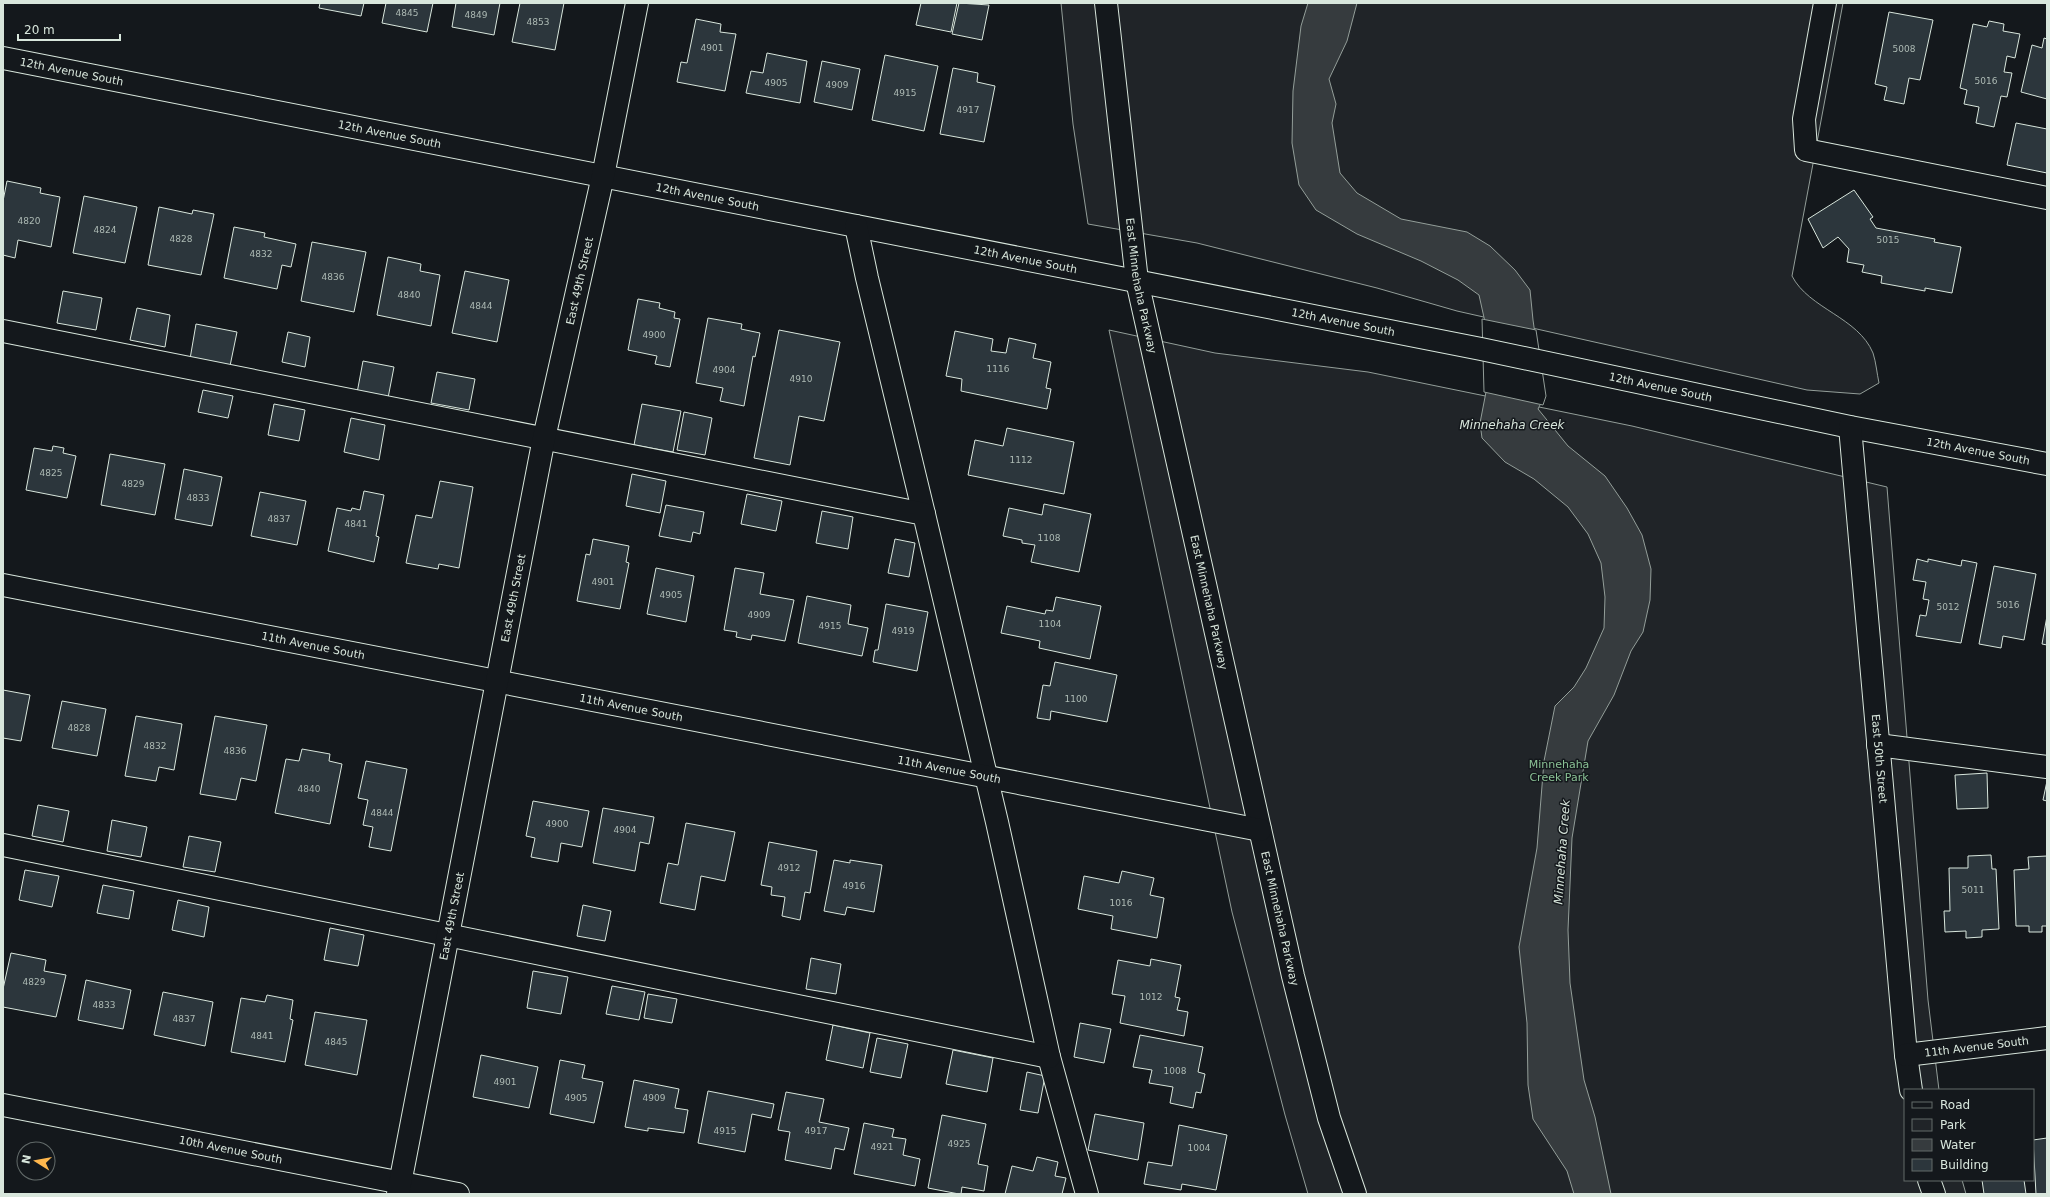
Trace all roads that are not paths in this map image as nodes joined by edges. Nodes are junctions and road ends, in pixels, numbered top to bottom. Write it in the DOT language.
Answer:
graph roads {
  1 [pos="637,3"];
  2 [pos="1825,3"];
  3 [pos="1101,4"];
  4 [pos="3,58"];
  5 [pos="603,176"];
  6 [pos="2047,198"];
  7 [pos="856,226"];
  8 [pos="1137,281"];
  9 [pos="3,331"];
  10 [pos="1850,427"];
  11 [pos="544,438"];
  12 [pos="2047,464"];
  13 [pos="924,514"];
  14 [pos="3,585"];
  15 [pos="498,681"];
  16 [pos="1878,745"];
  17 [pos="2047,767"];
  18 [pos="986,777"];
  19 [pos="1260,830"];
  20 [pos="3,845"];
  21 [pos="448,936"];
  22 [pos="2047,1038"];
  23 [pos="1906,1054"];
  24 [pos="1049,1057"];
  25 [pos="1911,1089"];
  26 [pos="3,1105"];
  27 [pos="1929,1181"];
  28 [pos="400,1188"];
  29 [pos="458,1194"];
  30 [pos="1087,1194"];
  31 [pos="1355,1194"];
  32 [pos="1934,1194"];
  1 -- 5 [label="street, East 49th Street"];
  2 -- 6 [label="street"];
  3 -- 8 [label="street, East Minnehaha Parkway"];
  4 -- 5 [label="street, 12th Avenue South"];
  5 -- 7 [label="street, 12th Avenue South"];
  5 -- 11 [label="street, East 49th Street"];
  7 -- 8 [label="street, 12th Avenue South"];
  7 -- 13 [label="street"];
  8 -- 10 [label="street, 12th Avenue South"];
  8 -- 19 [label="street, East Minnehaha Parkway"];
  9 -- 11 [label="street"];
  10 -- 12 [label="street, 12th Avenue South"];
  10 -- 16 [label="street, East 50th Street"];
  11 -- 13 [label="street"];
  11 -- 15 [label="street, East 49th Street"];
  13 -- 18 [label="street"];
  14 -- 15 [label="street, 11th Avenue South"];
  15 -- 18 [label="street, 11th Avenue South"];
  15 -- 21 [label="street, East 49th Street"];
  16 -- 17 [label="street"];
  16 -- 23 [label="street, East 50th Street"];
  18 -- 19 [label="street, 11th Avenue South"];
  18 -- 24 [label="street"];
  19 -- 31 [label="street, East Minnehaha Parkway"];
  20 -- 21 [label="street"];
  21 -- 24 [label="street"];
  21 -- 28 [label="street, East 49th Street"];
  22 -- 23 [label="street, 11th Avenue South"];
  23 -- 25 [label="street, East 50th Street"];
  24 -- 30 [label="street"];
  26 -- 28 [label="street, 10th Avenue South"];
  27 -- 32 [label="street"];
  28 -- 29 [label="street, 10th Avenue South"];
}
